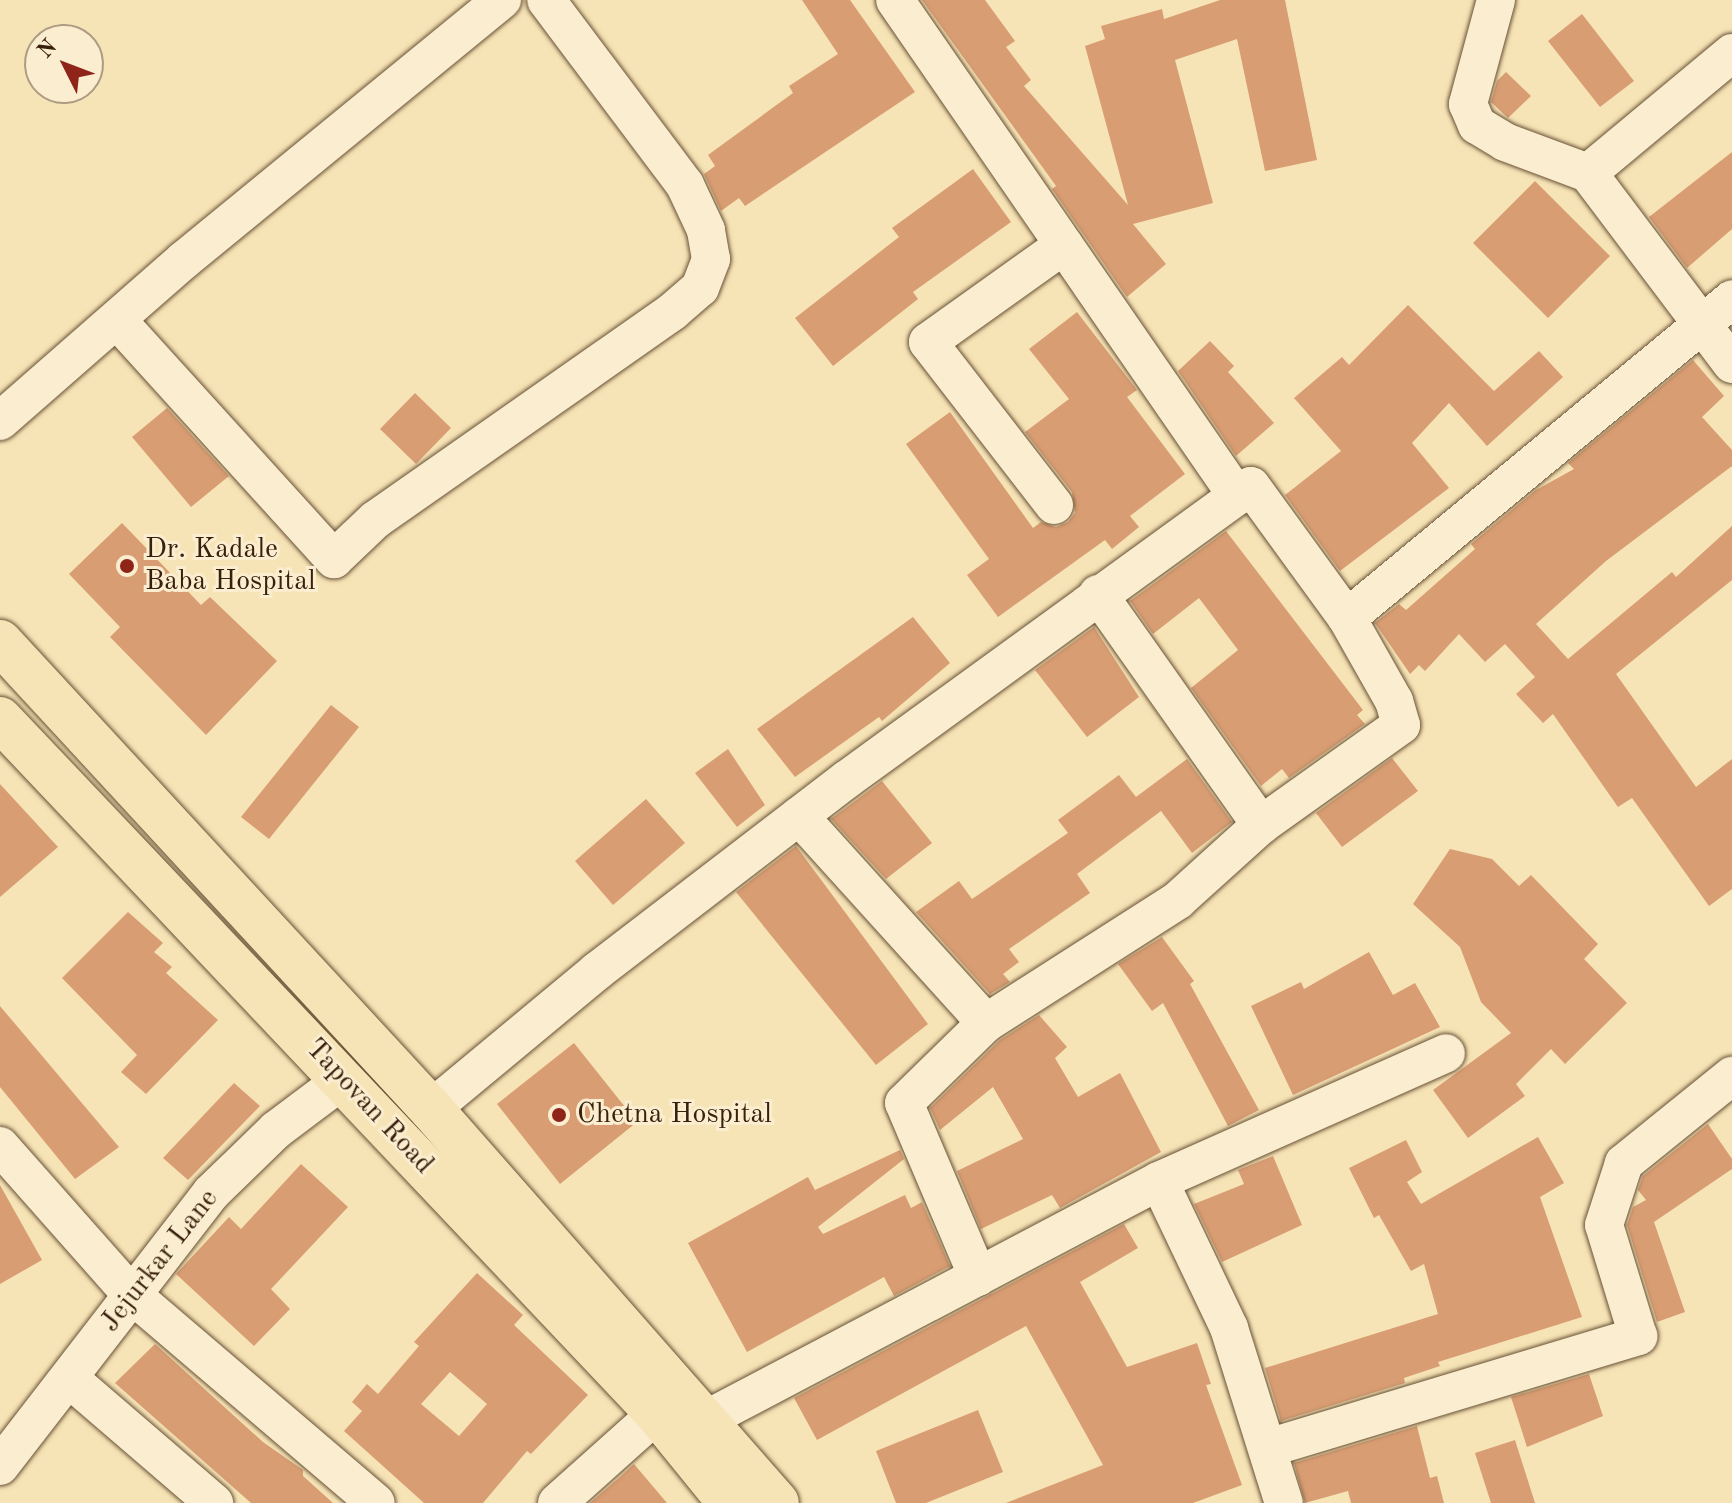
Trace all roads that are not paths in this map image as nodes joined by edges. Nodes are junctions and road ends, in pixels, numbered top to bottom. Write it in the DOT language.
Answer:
graph roads {
  1 [pos="502,0"];
  2 [pos="546,0"];
  3 [pos="895,0"];
  4 [pos="1496,0"];
  5 [pos="1732,53"];
  6 [pos="1588,173"];
  7 [pos="1064,245"];
  8 [pos="1732,299"];
  9 [pos="117,320"];
  10 [pos="1702,325"];
  11 [pos="1732,364"];
  12 [pos="0,421"];
  13 [pos="1237,496"];
  14 [pos="1054,505"];
  15 [pos="1098,594"];
  16 [pos="1347,618"];
  17 [pos="0,642"];
  18 [pos="0,719"];
  19 [pos="799,816"];
  20 [pos="1261,825"];
  21 [pos="986,1023"];
  22 [pos="1446,1053"];
  23 [pos="1732,1076"];
  24 [pos="344,1079"];
  25 [pos="431,1109"];
  26 [pos="0,1146"];
  27 [pos="1159,1181"];
  28 [pos="978,1277"];
  29 [pos="130,1293"];
  30 [pos="71,1380"];
  31 [pos="682,1408"];
  32 [pos="1268,1448"];
  33 [pos="0,1466"];
  34 [pos="214,1503"];
  35 [pos="376,1503"];
  36 [pos="557,1503"];
  37 [pos="730,1503"];
  38 [pos="777,1503"];
  39 [pos="1284,1503"];
  1 -- 9 [label="street"];
  2 -- 9 [label="street"];
  3 -- 7 [label="street"];
  4 -- 6 [label="street"];
  5 -- 6 [label="street"];
  6 -- 10 [label="street"];
  7 -- 13 [label="street"];
  7 -- 14 [label="street"];
  8 -- 10 [label="street"];
  9 -- 12 [label="street"];
  10 -- 11 [label="street"];
  10 -- 16 [label="street"];
  13 -- 15 [label="street"];
  13 -- 16 [label="street"];
  15 -- 19 [label="street"];
  15 -- 20 [label="street"];
  16 -- 20 [label="street"];
  17 -- 25 [label="main road"];
  18 -- 24 [label="main road, Tapovan Road"];
  19 -- 21 [label="street"];
  19 -- 25 [label="street"];
  20 -- 21 [label="street"];
  21 -- 28 [label="street"];
  22 -- 27 [label="street"];
  23 -- 32 [label="street"];
  24 -- 29 [label="street, Jejurkar Lane"];
  24 -- 31 [label="main road, Tapovan Road"];
  25 -- 31 [label="main road"];
  26 -- 29 [label="street"];
  27 -- 28 [label="street"];
  27 -- 32 [label="street"];
  28 -- 31 [label="street"];
  29 -- 30 [label="street, Jejurkar Lane"];
  29 -- 35 [label="street"];
  30 -- 33 [label="street, Jejurkar Lane"];
  30 -- 34 [label="street"];
  31 -- 36 [label="street"];
  31 -- 37 [label="main road, Tapovan Road"];
  31 -- 38 [label="main road"];
  32 -- 39 [label="street"];
}
